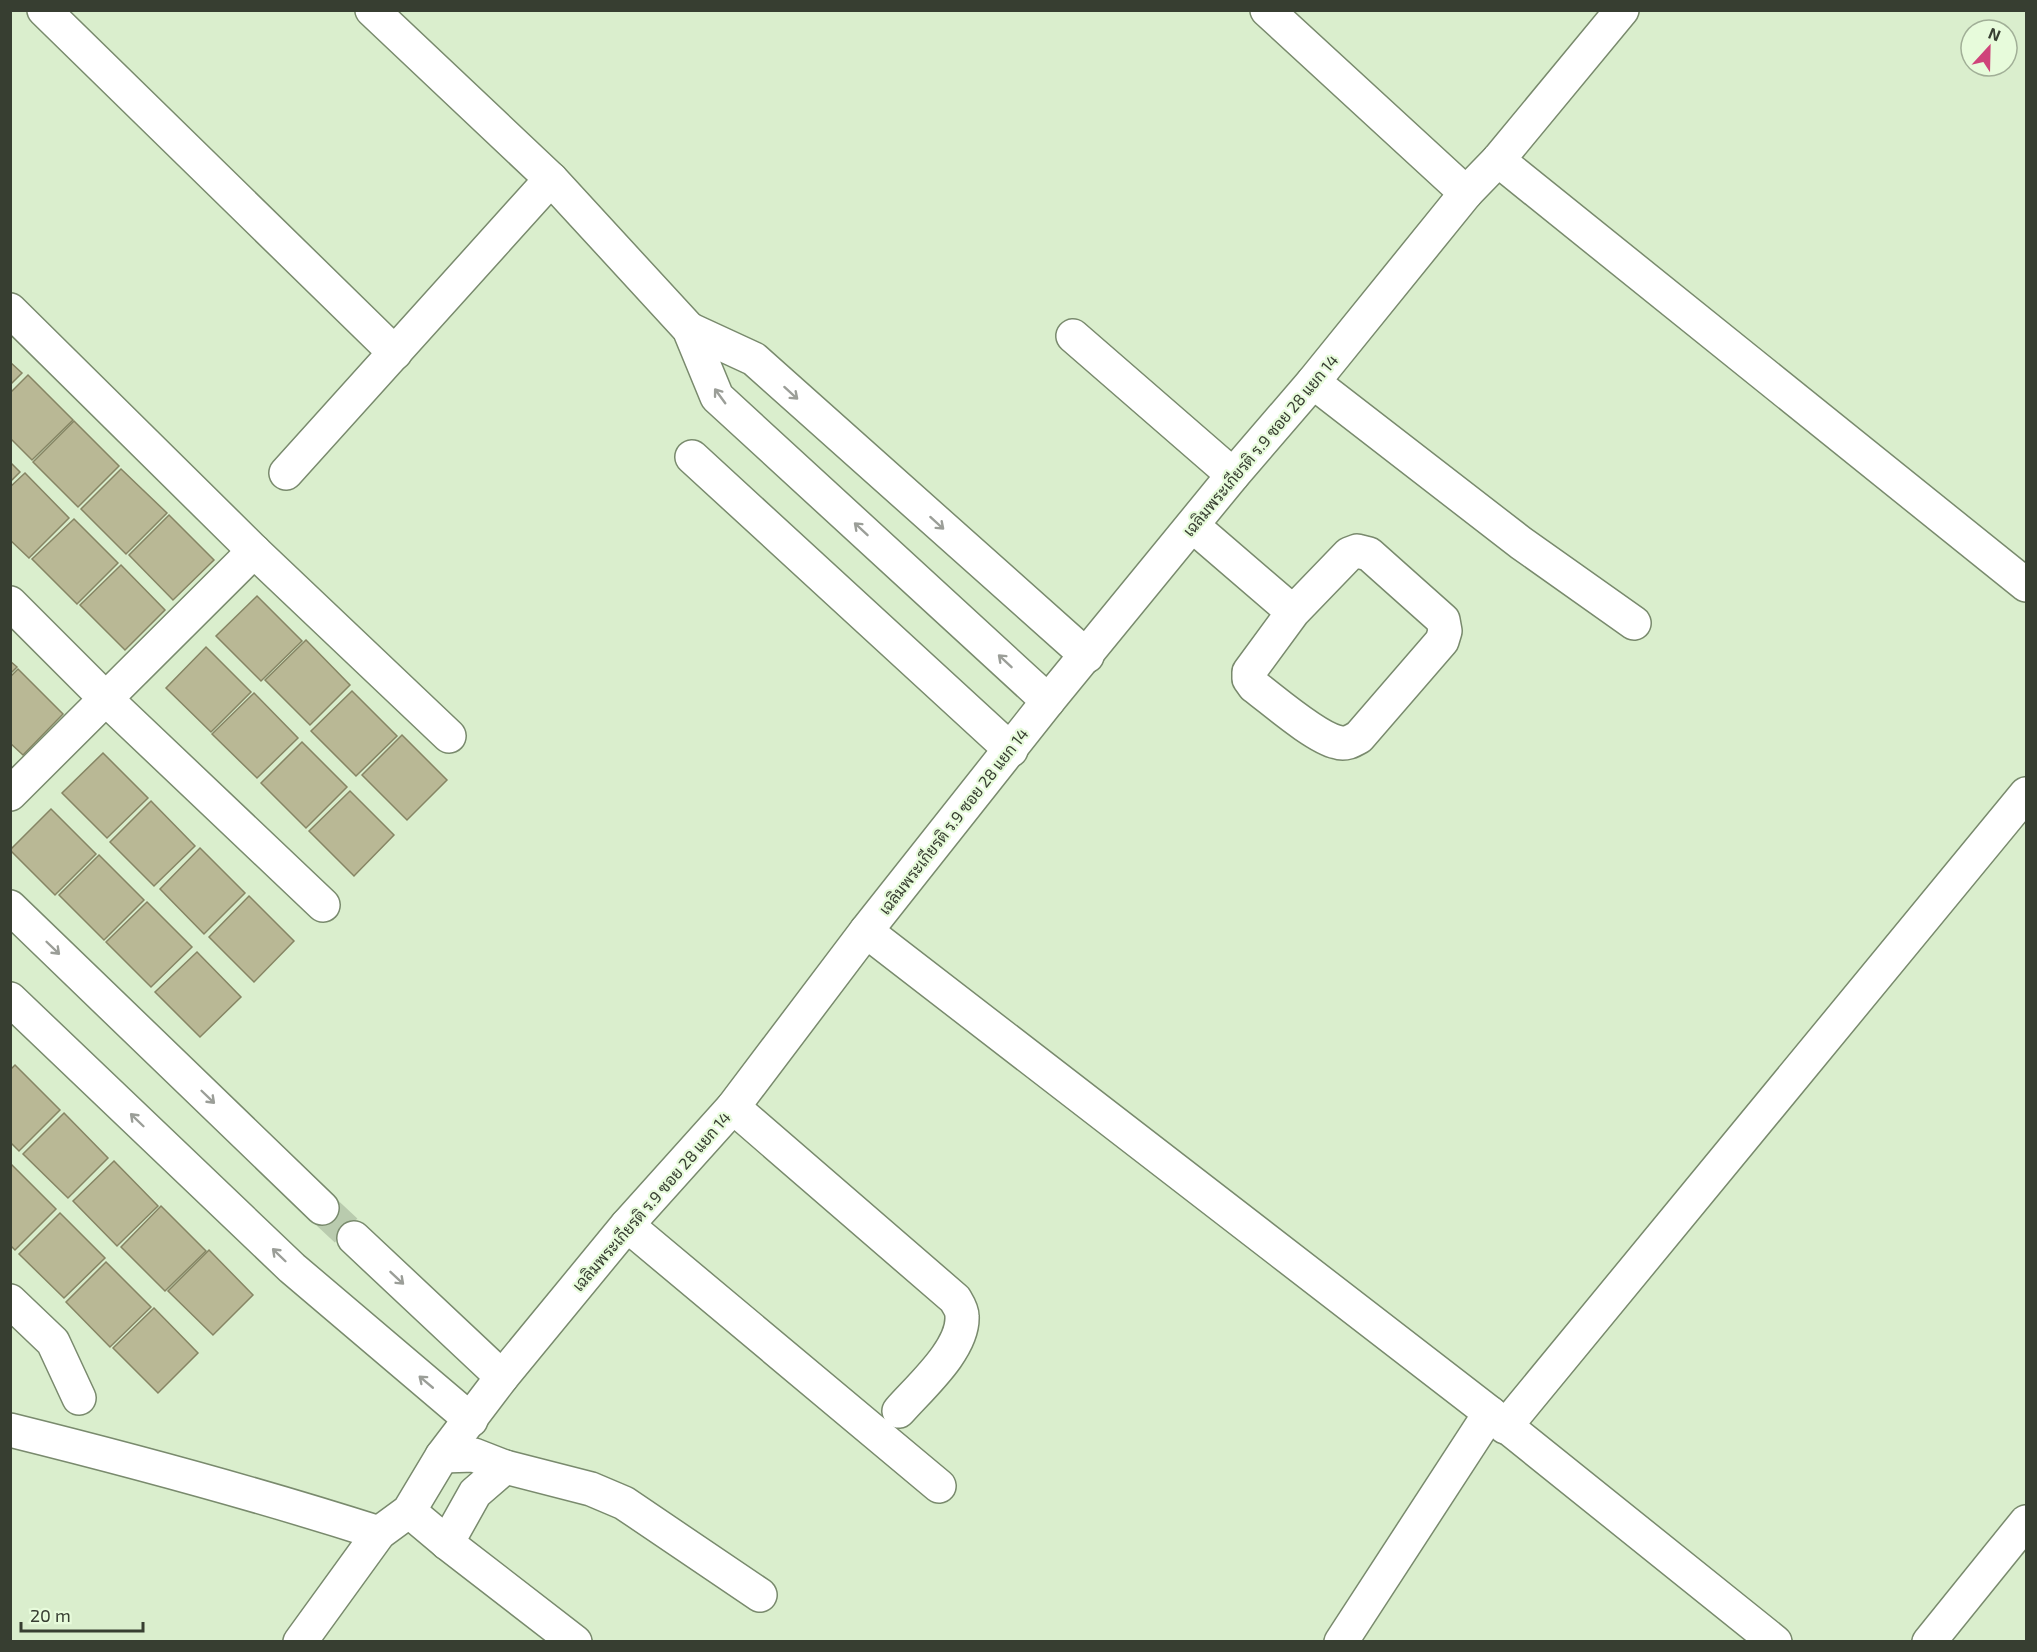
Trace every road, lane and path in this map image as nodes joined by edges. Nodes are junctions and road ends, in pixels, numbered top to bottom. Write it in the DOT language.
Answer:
graph roads {
  1 [pos="44,10"];
  2 [pos="372,10"];
  3 [pos="1267,10"];
  4 [pos="1622,10"];
  5 [pos="1498,160"];
  6 [pos="550,179"];
  7 [pos="1466,193"];
  8 [pos="10,310"];
  9 [pos="689,329"];
  10 [pos="1073,336"];
  11 [pos="395,353"];
  12 [pos="1313,382"];
  13 [pos="692,457"];
  14 [pos="286,473"];
  15 [pos="1233,475"];
  16 [pos="1193,526"];
  17 [pos="254,551"];
  18 [pos="2026,585"];
  19 [pos="10,603"];
  20 [pos="1293,612"];
  21 [pos="1634,623"];
  22 [pos="1087,656"];
  23 [pos="106,700"];
  24 [pos="1048,701"];
  25 [pos="449,736"];
  26 [pos="1011,750"];
  27 [pos="10,794"];
  28 [pos="2026,794"];
  29 [pos="324,906"];
  30 [pos="13,915"];
  31 [pos="866,931"];
  32 [pos="10,999"];
  33 [pos="733,1107"];
  34 [pos="322,1208"];
  35 [pos="627,1225"];
  36 [pos="354,1238"];
  37 [pos="10,1301"];
  38 [pos="502,1377"];
  39 [pos="79,1398"];
  40 [pos="899,1412"];
  41 [pos="471,1419"];
  42 [pos="1497,1420"];
  43 [pos="10,1430"];
  44 [pos="442,1456"];
  45 [pos="506,1467"];
  46 [pos="939,1486"];
  47 [pos="409,1511"];
  48 [pos="2026,1523"];
  49 [pos="379,1533"];
  50 [pos="447,1543"];
  51 [pos="760,1595"];
  52 [pos="300,1641"];
  53 [pos="575,1641"];
  54 [pos="1341,1641"];
  55 [pos="1775,1641"];
  56 [pos="1929,1641"];
  1 -- 11 [label="street"];
  2 -- 6 [label="street"];
  3 -- 7 [label="street"];
  4 -- 5 [label="street, เฉลิมพระเกียรติ ร.9 ซอย 28 แยก 14"];
  5 -- 7 [label="street, เฉลิมพระเกียรติ ร.9 ซอย 28 แยก 14"];
  5 -- 18 [label="street"];
  6 -- 9 [label="street"];
  6 -- 11 [label="street"];
  7 -- 12 [label="street, เฉลิมพระเกียรติ ร.9 ซอย 28 แยก 14"];
  8 -- 17 [label="street"];
  9 -- 22 [label="street, one-way"];
  24 -- 9 [label="street, one-way"];
  10 -- 15 [label="street"];
  11 -- 14 [label="street"];
  12 -- 15 [label="street, เฉลิมพระเกียรติ ร.9 ซอย 28 แยก 14"];
  12 -- 21 [label="street"];
  13 -- 26 [label="street"];
  15 -- 16 [label="street, เฉลิมพระเกียรติ ร.9 ซอย 28 แยก 14"];
  16 -- 20 [label="street"];
  16 -- 22 [label="street, เฉลิมพระเกียรติ ร.9 ซอย 28 แยก 14"];
  17 -- 23 [label="street"];
  17 -- 25 [label="street"];
  19 -- 23 [label="street"];
  20 -- 20 [label="street"];
  22 -- 24 [label="street, เฉลิมพระเกียรติ ร.9 ซอย 28 แยก 14"];
  23 -- 27 [label="street"];
  23 -- 29 [label="street"];
  24 -- 26 [label="street, เฉลิมพระเกียรติ ร.9 ซอย 28 แยก 14"];
  26 -- 31 [label="street, เฉลิมพระเกียรติ ร.9 ซอย 28 แยก 14"];
  28 -- 42 [label="street"];
  30 -- 34 [label="street, one-way"];
  31 -- 33 [label="street, เฉลิมพระเกียรติ ร.9 ซอย 28 แยก 14"];
  31 -- 42 [label="street"];
  41 -- 32 [label="street, one-way"];
  33 -- 35 [label="street, เฉลิมพระเกียรติ ร.9 ซอย 28 แยก 14"];
  33 -- 40 [label="street"];
  35 -- 38 [label="street, เฉลิมพระเกียรติ ร.9 ซอย 28 แยก 14"];
  35 -- 46 [label="street"];
  36 -- 38 [label="street, one-way"];
  37 -- 39 [label="street"];
  38 -- 41 [label="street, เฉลิมพระเกียรติ ร.9 ซอย 28 แยก 14"];
  41 -- 44 [label="street, เฉลิมพระเกียรติ ร.9 ซอย 28 แยก 14"];
  42 -- 54 [label="street"];
  42 -- 55 [label="street"];
  43 -- 49 [label="street"];
  44 -- 45 [label="street"];
  44 -- 47 [label="street, เฉลิมพระเกียรติ ร.9 ซอย 28 แยก 14"];
  45 -- 50 [label="street"];
  45 -- 51 [label="street"];
  47 -- 49 [label="street, เฉลิมพระเกียรติ ร.9 ซอย 28 แยก 14"];
  47 -- 50 [label="street"];
  48 -- 56 [label="street"];
  49 -- 52 [label="street, เฉลิมพระเกียรติ ร.9 ซอย 28 แยก 14"];
  50 -- 53 [label="street"];
}
